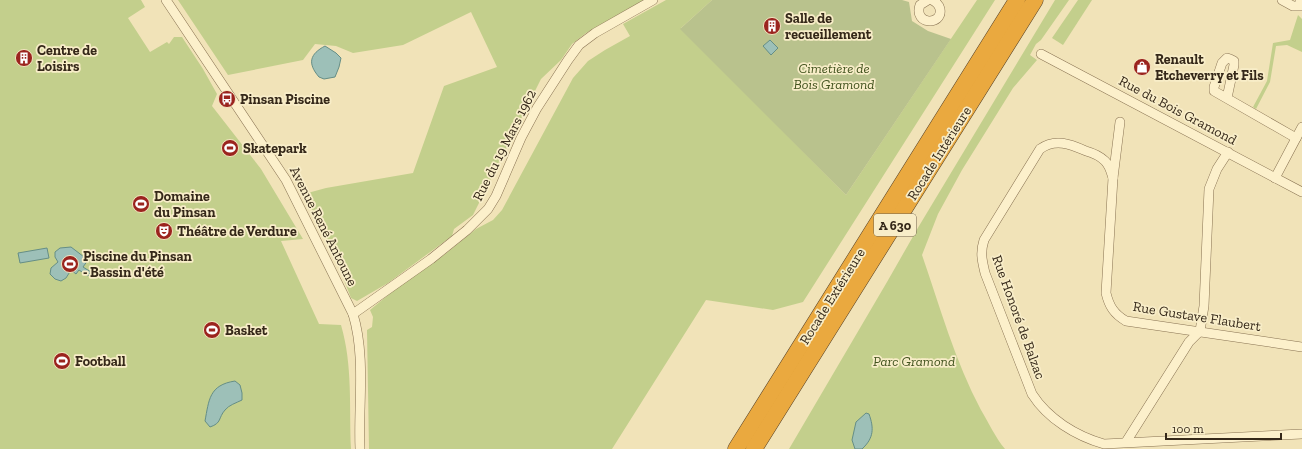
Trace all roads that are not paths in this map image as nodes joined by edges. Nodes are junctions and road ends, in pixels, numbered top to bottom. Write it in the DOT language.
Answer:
graph roads {
  1 [pos="166,0"];
  2 [pos="653,0"];
  3 [pos="927,0"];
  4 [pos="932,0"];
  5 [pos="1017,0"];
  6 [pos="1035,0"];
  7 [pos="1282,0"];
  8 [pos="1300,0"];
  9 [pos="1302,6"];
  10 [pos="1041,54"];
  11 [pos="1227,98"];
  12 [pos="1120,122"];
  13 [pos="1302,127"];
  14 [pos="1296,138"];
  15 [pos="1228,152"];
  16 [pos="1113,178"];
  17 [pos="1276,178"];
  18 [pos="1302,192"];
  19 [pos="352,314"];
  20 [pos="1200,331"];
  21 [pos="1302,347"];
  22 [pos="1302,434"];
  23 [pos="1126,442"];
  24 [pos="360,449"];
  25 [pos="736,449"];
  26 [pos="754,449"];
  1 -- 19 [label="street, Avenue René Antoune"];
  2 -- 19 [label="street, Rue du 19 Mars 1962"];
  3 -- 4 [label="street"];
  5 -- 25 [label="highway, Rocade Extérieure / A 630"];
  6 -- 26 [label="highway, Rocade Intérieure / A 630"];
  7 -- 9 [label="street"];
  8 -- 9 [label="street"];
  10 -- 15 [label="street, Rue du Bois Gramond"];
  11 -- 14 [label="street"];
  12 -- 16 [label="street, Rue Gustave Flaubert"];
  13 -- 14 [label="street"];
  14 -- 17 [label="street"];
  15 -- 17 [label="street, Rue du Bois Gramond"];
  15 -- 20 [label="street"];
  16 -- 20 [label="street, Rue Gustave Flaubert"];
  16 -- 23 [label="street, Rue Honoré de Balzac"];
  17 -- 18 [label="street, Rue du Bois Gramond"];
  19 -- 24 [label="street, Avenue René Antoune"];
  20 -- 21 [label="street, Rue Gustave Flaubert"];
  20 -- 23 [label="street"];
  22 -- 23 [label="street, Rue Honoré de Balzac"];
}
